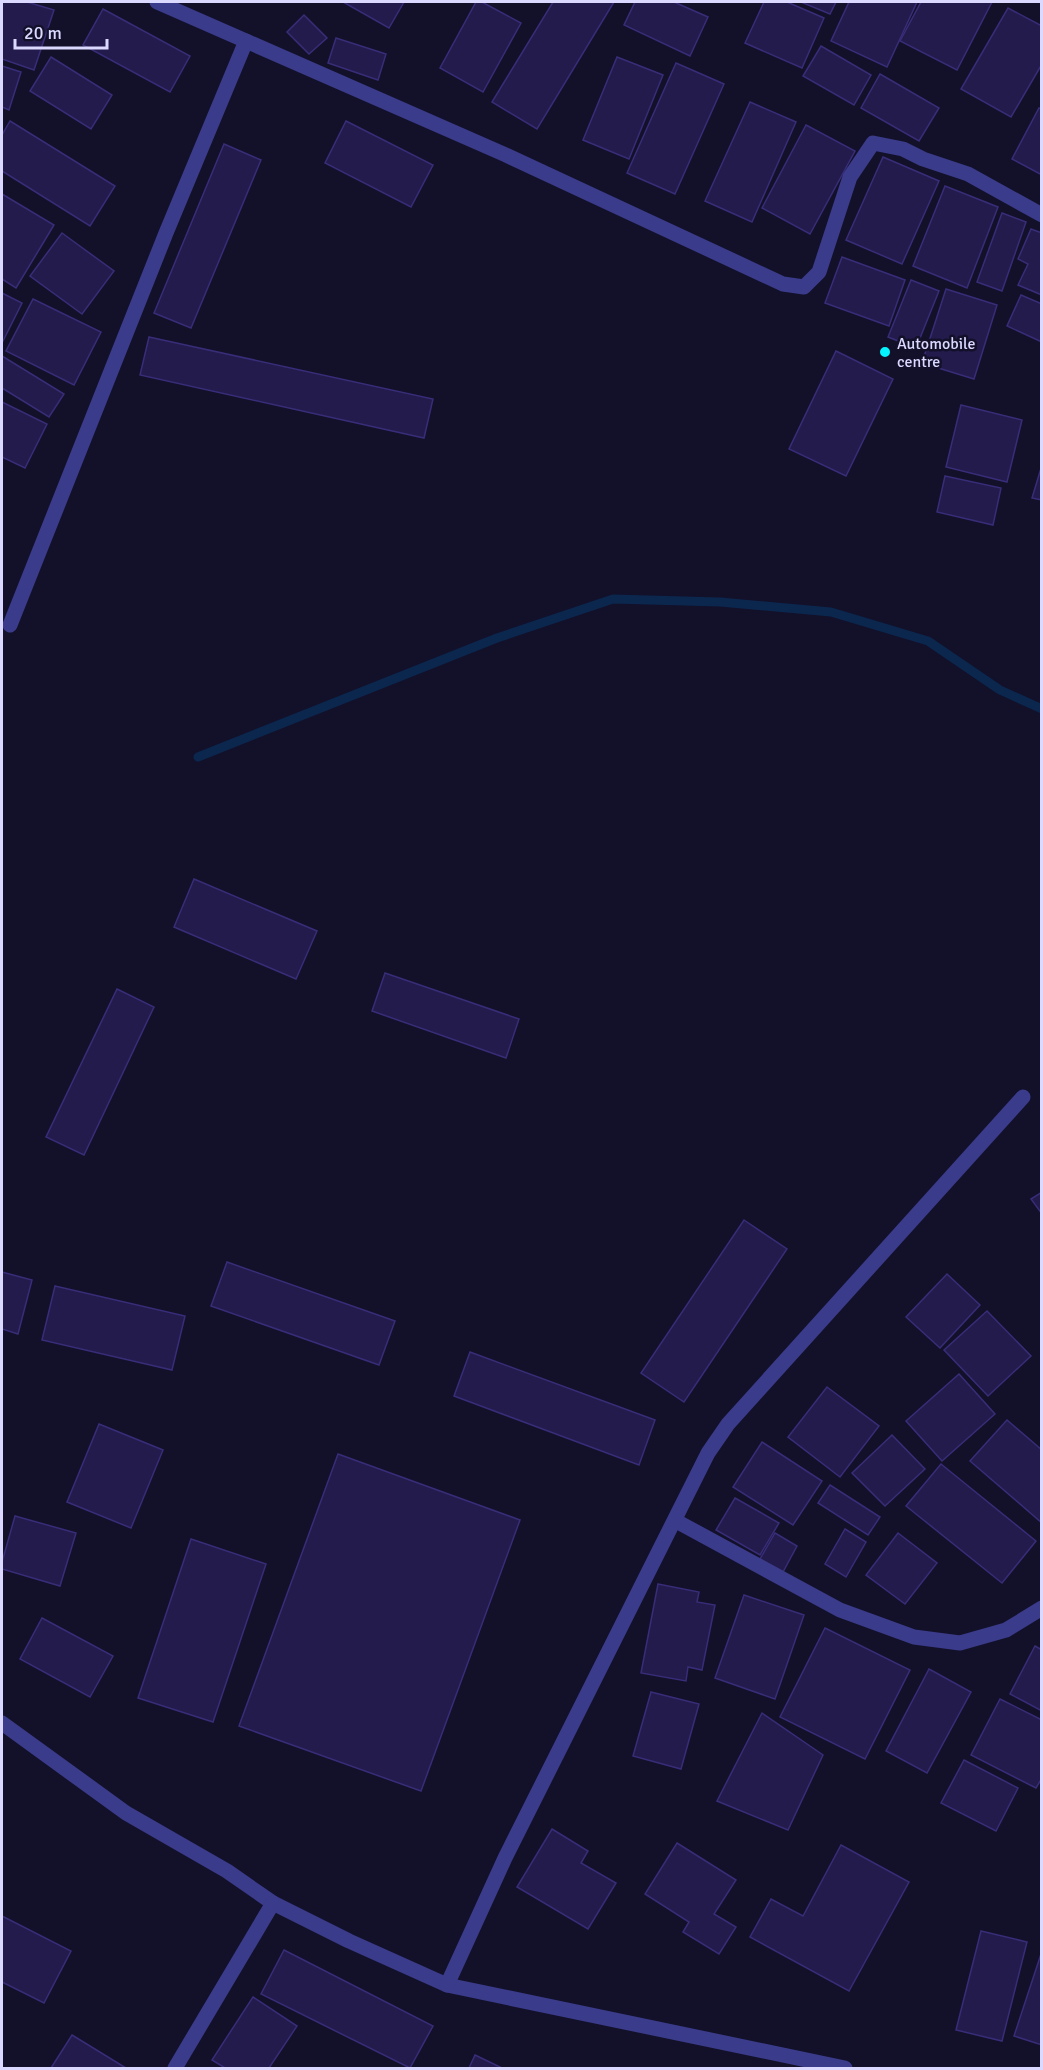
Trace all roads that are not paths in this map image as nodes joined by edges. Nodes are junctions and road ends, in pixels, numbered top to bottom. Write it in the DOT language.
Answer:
graph roads {
  1 [pos="157,2"];
  2 [pos="246,41"];
  3 [pos="1041,215"];
  4 [pos="10,625"];
  5 [pos="1023,1097"];
  6 [pos="676,1521"];
  7 [pos="1041,1608"];
  8 [pos="2,1723"];
  9 [pos="273,1903"];
  10 [pos="447,1985"];
  11 [pos="175,2068"];
  12 [pos="844,2068"];
  1 -- 2 [label="street"];
  2 -- 3 [label="street"];
  2 -- 4 [label="street"];
  5 -- 6 [label="street"];
  6 -- 7 [label="street"];
  6 -- 10 [label="street"];
  8 -- 9 [label="street"];
  9 -- 10 [label="street"];
  9 -- 11 [label="street"];
  10 -- 12 [label="street"];
}
